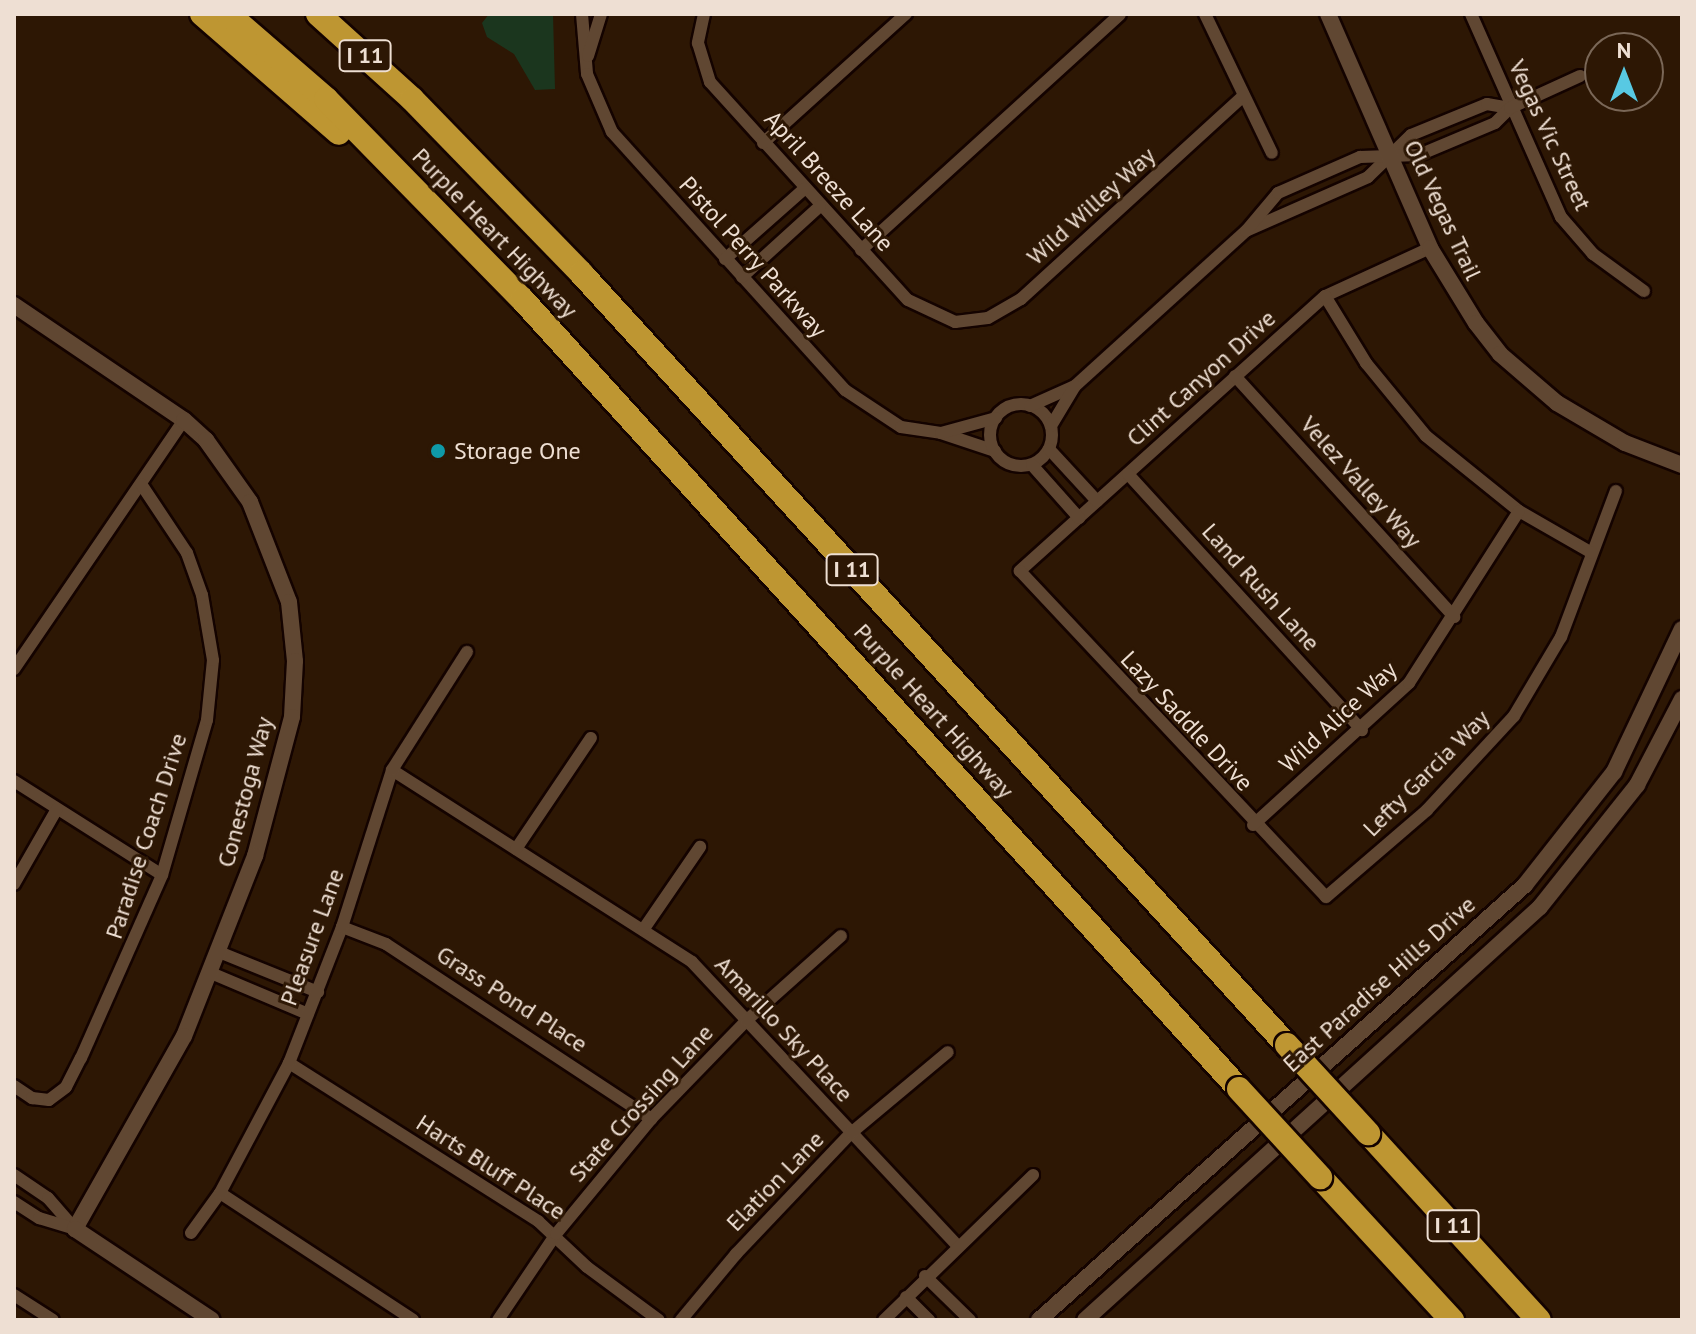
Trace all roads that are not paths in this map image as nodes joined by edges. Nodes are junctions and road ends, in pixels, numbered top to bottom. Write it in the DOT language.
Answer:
graph roads {
  1 [pos="202,14"];
  2 [pos="228,14"];
  3 [pos="318,14"];
  4 [pos="341,14"];
  5 [pos="582,14"];
  6 [pos="601,14"];
  7 [pos="704,14"];
  8 [pos="906,14"];
  9 [pos="1120,14"];
  10 [pos="1205,14"];
  11 [pos="1328,14"];
  12 [pos="1471,14"];
  13 [pos="588,56"];
  14 [pos="1580,76"];
  15 [pos="1243,96"];
  16 [pos="412,99"];
  17 [pos="1510,108"];
  18 [pos="763,143"];
  19 [pos="1272,153"];
  20 [pos="1390,156"];
  21 [pos="804,189"];
  22 [pos="820,206"];
  23 [pos="1246,231"];
  24 [pos="1430,248"];
  25 [pos="861,250"];
  26 [pos="725,259"];
  27 [pos="742,277"];
  28 [pos="1644,291"];
  29 [pos="1325,296"];
  30 [pos="522,299"];
  31 [pos="14,305"];
  32 [pos="955,322"];
  33 [pos="1235,376"];
  34 [pos="1075,386"];
  35 [pos="1030,406"];
  36 [pos="996,418"];
  37 [pos="184,420"];
  38 [pos="1051,426"];
  39 [pos="941,433"];
  40 [pos="1049,449"];
  41 [pos="995,451"];
  42 [pos="1032,465"];
  43 [pos="1682,465"];
  44 [pos="1128,474"];
  45 [pos="141,484"];
  46 [pos="1616,491"];
  47 [pos="1097,501"];
  48 [pos="1519,511"];
  49 [pos="1079,518"];
  50 [pos="1592,553"];
  51 [pos="1020,571"];
  52 [pos="1454,617"];
  53 [pos="1682,629"];
  54 [pos="467,652"];
  55 [pos="14,669"];
  56 [pos="1682,699"];
  57 [pos="1362,730"];
  58 [pos="591,738"];
  59 [pos="392,770"];
  60 [pos="14,781"];
  61 [pos="57,809"];
  62 [pos="1253,825"];
  63 [pos="700,847"];
  64 [pos="516,849"];
  65 [pos="162,875"];
  66 [pos="14,884"];
  67 [pos="1326,897"];
  68 [pos="342,927"];
  69 [pos="643,930"];
  70 [pos="841,936"];
  71 [pos="219,952"];
  72 [pos="211,973"];
  73 [pos="318,992"];
  74 [pos="308,1014"];
  75 [pos="747,1020"];
  76 [pos="948,1052"];
  77 [pos="289,1063"];
  78 [pos="14,1086"];
  79 [pos="651,1119"];
  80 [pos="851,1133"];
  81 [pos="14,1175"];
  82 [pos="1033,1175"];
  83 [pos="220,1193"];
  84 [pos="14,1202"];
  85 [pos="75,1229"];
  86 [pos="191,1233"];
  87 [pos="556,1234"];
  88 [pos="957,1245"];
  89 [pos="925,1276"];
  90 [pos="14,1295"];
  91 [pos="906,1297"];
  92 [pos="53,1320"];
  93 [pos="212,1320"];
  94 [pos="413,1320"];
  95 [pos="498,1320"];
  96 [pos="659,1320"];
  97 [pos="681,1320"];
  98 [pos="884,1320"];
  99 [pos="929,1320"];
  100 [pos="970,1320"];
  101 [pos="1039,1320"];
  102 [pos="1085,1320"];
  103 [pos="1452,1320"];
  104 [pos="1539,1320"];
  1 -- 30 [label="highway"];
  2 -- 30 [label="highway, Purple Heart Highway / I 11"];
  3 -- 16 [label="highway, Purple Heart Highway / I 11"];
  4 -- 16 [label="highway"];
  5 -- 13 [label="street, Pistol Perry Parkway"];
  6 -- 13 [label="street, Pistol Perry Parkway"];
  7 -- 18 [label="street, April Breeze Lane"];
  8 -- 18 [label="street"];
  9 -- 25 [label="street"];
  10 -- 15 [label="street"];
  11 -- 20 [label="street, Old Vegas Trail"];
  12 -- 17 [label="street, Vegas Vic Street"];
  13 -- 26 [label="street, Pistol Perry Parkway"];
  14 -- 17 [label="street"];
  15 -- 19 [label="street"];
  15 -- 32 [label="street, Wild Willey Way"];
  16 -- 104 [label="highway, Purple Heart Highway / I 11, bridge"];
  17 -- 20 [label="street"];
  17 -- 20 [label="street"];
  17 -- 28 [label="street, Vegas Vic Street"];
  18 -- 21 [label="street, April Breeze Lane"];
  20 -- 23 [label="street"];
  20 -- 23 [label="street"];
  20 -- 24 [label="street, Old Vegas Trail"];
  21 -- 22 [label="street, April Breeze Lane"];
  21 -- 26 [label="street"];
  22 -- 25 [label="street, April Breeze Lane"];
  22 -- 27 [label="street"];
  23 -- 34 [label="street"];
  24 -- 29 [label="street, Clint Canyon Drive"];
  24 -- 43 [label="street, Old Vegas Trail"];
  25 -- 32 [label="street, April Breeze Lane"];
  26 -- 27 [label="street, Pistol Perry Parkway"];
  27 -- 39 [label="street, Pistol Perry Parkway"];
  29 -- 33 [label="street, Clint Canyon Drive"];
  29 -- 48 [label="street"];
  30 -- 103 [label="highway, Purple Heart Highway / I 11, bridge"];
  31 -- 37 [label="street, Conestoga Way"];
  33 -- 44 [label="street, Clint Canyon Drive"];
  33 -- 52 [label="street, Velez Valley Way"];
  34 -- 35 [label="street"];
  34 -- 38 [label="street"];
  35 -- 36 [label="street"];
  35 -- 38 [label="street"];
  36 -- 39 [label="street, Pistol Perry Parkway"];
  36 -- 41 [label="street"];
  37 -- 45 [label="street"];
  37 -- 71 [label="street, Conestoga Way"];
  38 -- 40 [label="street"];
  39 -- 41 [label="street, Pistol Perry Parkway"];
  40 -- 42 [label="street"];
  40 -- 47 [label="street"];
  41 -- 42 [label="street"];
  42 -- 49 [label="street"];
  44 -- 47 [label="street, Clint Canyon Drive"];
  44 -- 57 [label="street, Land Rush Lane"];
  45 -- 55 [label="street"];
  45 -- 65 [label="street, Paradise Coach Drive"];
  46 -- 50 [label="street, Lefty Garcia Way"];
  47 -- 49 [label="street, Clint Canyon Drive"];
  48 -- 50 [label="street"];
  48 -- 52 [label="street, Wild Alice Way"];
  49 -- 51 [label="street, Clint Canyon Drive"];
  50 -- 67 [label="street, Lefty Garcia Way"];
  51 -- 62 [label="street, Lazy Saddle Drive"];
  52 -- 57 [label="street, Wild Alice Way"];
  53 -- 101 [label="street, East Paradise Hills Drive"];
  54 -- 59 [label="street, Pleasure Lane"];
  56 -- 102 [label="street"];
  57 -- 62 [label="street, Wild Alice Way"];
  58 -- 64 [label="street"];
  59 -- 64 [label="street, Amarillo Sky Place"];
  59 -- 68 [label="street, Pleasure Lane"];
  60 -- 61 [label="street"];
  61 -- 65 [label="street"];
  61 -- 66 [label="street"];
  62 -- 67 [label="street, Lazy Saddle Drive"];
  63 -- 69 [label="street"];
  64 -- 69 [label="street, Amarillo Sky Place"];
  65 -- 78 [label="street, Paradise Coach Drive"];
  68 -- 73 [label="street, Pleasure Lane"];
  68 -- 79 [label="street, Grass Pond Place"];
  69 -- 75 [label="street, Amarillo Sky Place"];
  70 -- 75 [label="street, State Crossing Lane"];
  71 -- 72 [label="street, Conestoga Way"];
  71 -- 73 [label="street"];
  72 -- 74 [label="street"];
  72 -- 85 [label="street, Conestoga Way"];
  73 -- 74 [label="street, Pleasure Lane"];
  74 -- 77 [label="street, Pleasure Lane"];
  75 -- 79 [label="street, State Crossing Lane"];
  75 -- 80 [label="street, Amarillo Sky Place"];
  76 -- 80 [label="street, Elation Lane"];
  77 -- 83 [label="street, Pleasure Lane"];
  77 -- 87 [label="street, Harts Bluff Place"];
  79 -- 87 [label="street, State Crossing Lane"];
  80 -- 88 [label="street, Amarillo Sky Place"];
  80 -- 97 [label="street, Elation Lane"];
  81 -- 85 [label="street"];
  82 -- 88 [label="street"];
  83 -- 86 [label="street, Pleasure Lane"];
  83 -- 94 [label="street"];
  84 -- 85 [label="street"];
  85 -- 93 [label="street"];
  87 -- 95 [label="street, State Crossing Lane"];
  87 -- 96 [label="street, Harts Bluff Place"];
  88 -- 89 [label="street"];
  89 -- 91 [label="street"];
  89 -- 100 [label="street"];
  90 -- 92 [label="street"];
  91 -- 98 [label="street"];
  91 -- 99 [label="street"];
}
